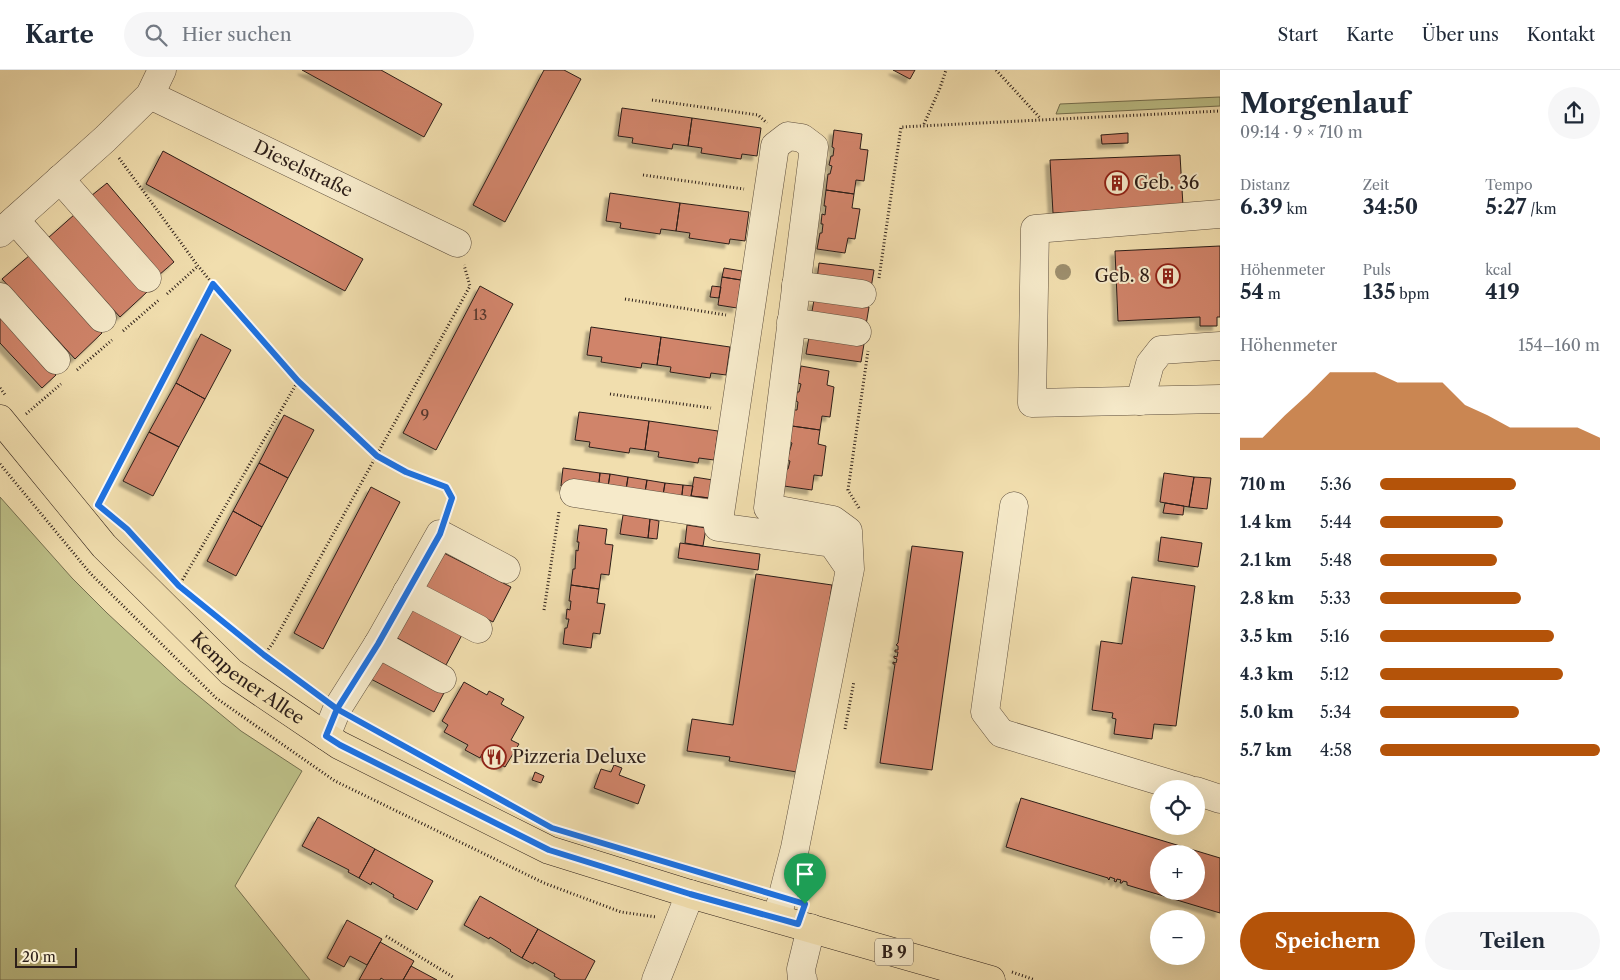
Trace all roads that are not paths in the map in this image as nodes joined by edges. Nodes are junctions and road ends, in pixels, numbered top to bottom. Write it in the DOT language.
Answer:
graph roads {
  1 [pos="162,70"];
  2 [pos="150,95"];
  3 [pos="60,179"];
  4 [pos="1220,214"];
  5 [pos="8,227"];
  6 [pos="457,243"];
  7 [pos="147,278"];
  8 [pos="796,284"];
  9 [pos="870,288"];
  10 [pos="0,297"];
  11 [pos="102,318"];
  12 [pos="791,322"];
  13 [pos="863,341"];
  14 [pos="1220,346"];
  15 [pos="65,371"];
  16 [pos="1220,399"];
  17 [pos="1140,401"];
  18 [pos="7,417"];
  19 [pos="574,493"];
  20 [pos="1014,506"];
  21 [pos="719,515"];
  22 [pos="506,569"];
  23 [pos="850,569"];
  24 [pos="407,592"];
  25 [pos="478,629"];
  26 [pos="378,644"];
  27 [pos="442,679"];
  28 [pos="326,736"];
  29 [pos="1157,780"];
  30 [pos="1205,795"];
  31 [pos="1220,799"];
  32 [pos="690,894"];
  33 [pos="777,918"];
  34 [pos="811,928"];
  35 [pos="999,975"];
  36 [pos="959,976"];
  37 [pos="656,980"];
  38 [pos="803,980"];
  1 -- 2 [label="street"];
  2 -- 3 [label="street"];
  2 -- 6 [label="street, Dieselstraße"];
  3 -- 5 [label="street"];
  3 -- 7 [label="street"];
  4 -- 17 [label="street"];
  5 -- 11 [label="street"];
  8 -- 9 [label="street"];
  8 -- 12 [label="street"];
  8 -- 21 [label="street"];
  10 -- 15 [label="street"];
  12 -- 13 [label="street"];
  12 -- 23 [label="street"];
  14 -- 17 [label="street"];
  16 -- 17 [label="street"];
  18 -- 28 [label="main road, Kempener Allee / B 9"];
  19 -- 21 [label="street"];
  20 -- 29 [label="street"];
  21 -- 23 [label="street"];
  22 -- 24 [label="street"];
  23 -- 33 [label="street"];
  24 -- 25 [label="street"];
  24 -- 26 [label="street"];
  26 -- 27 [label="street"];
  26 -- 28 [label="street"];
  28 -- 32 [label="main road, Kempener Allee / B 9"];
  30 -- 31 [label="street"];
  32 -- 33 [label="main road, Kempener Allee / B 9"];
  32 -- 37 [label="street"];
  33 -- 34 [label="main road, Kempener Allee / B 9"];
  34 -- 36 [label="main road, Kempener Allee / B 9"];
  34 -- 38 [label="street"];
  35 -- 36 [label="main road, Kempener Allee / B 9"];
}
